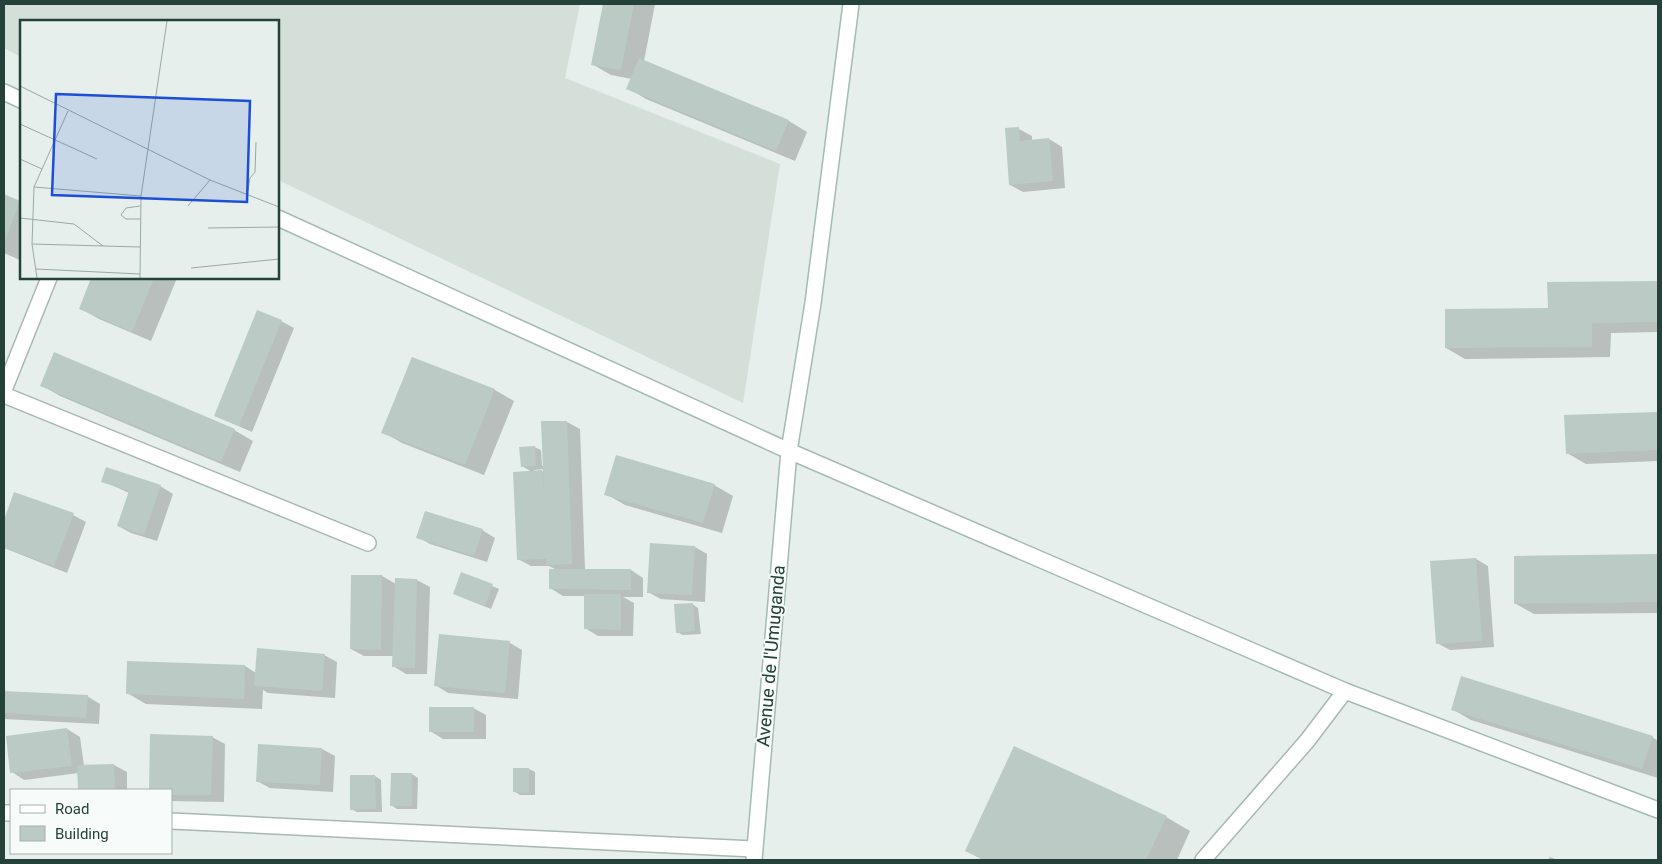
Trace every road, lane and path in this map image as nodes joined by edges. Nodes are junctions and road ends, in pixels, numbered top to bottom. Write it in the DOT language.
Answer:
graph roads {
  1 [pos="850,4"];
  2 [pos="4,92"];
  3 [pos="20,100"];
  4 [pos="279,218"];
  5 [pos="49,279"];
  6 [pos="4,390"];
  7 [pos="4,394"];
  8 [pos="790,451"];
  9 [pos="368,543"];
  10 [pos="1345,691"];
  11 [pos="1658,810"];
  12 [pos="172,821"];
  13 [pos="754,855"];
  14 [pos="1203,860"];
  1 -- 8 [label="street, Avenue de l'Umuganda"];
  2 -- 3 [label="street"];
  4 -- 8 [label="street"];
  5 -- 6 [label="street"];
  7 -- 9 [label="street"];
  8 -- 10 [label="street"];
  8 -- 13 [label="street, Avenue de l'Umuganda"];
  10 -- 11 [label="street"];
  10 -- 14 [label="street"];
  12 -- 13 [label="street"];
}
